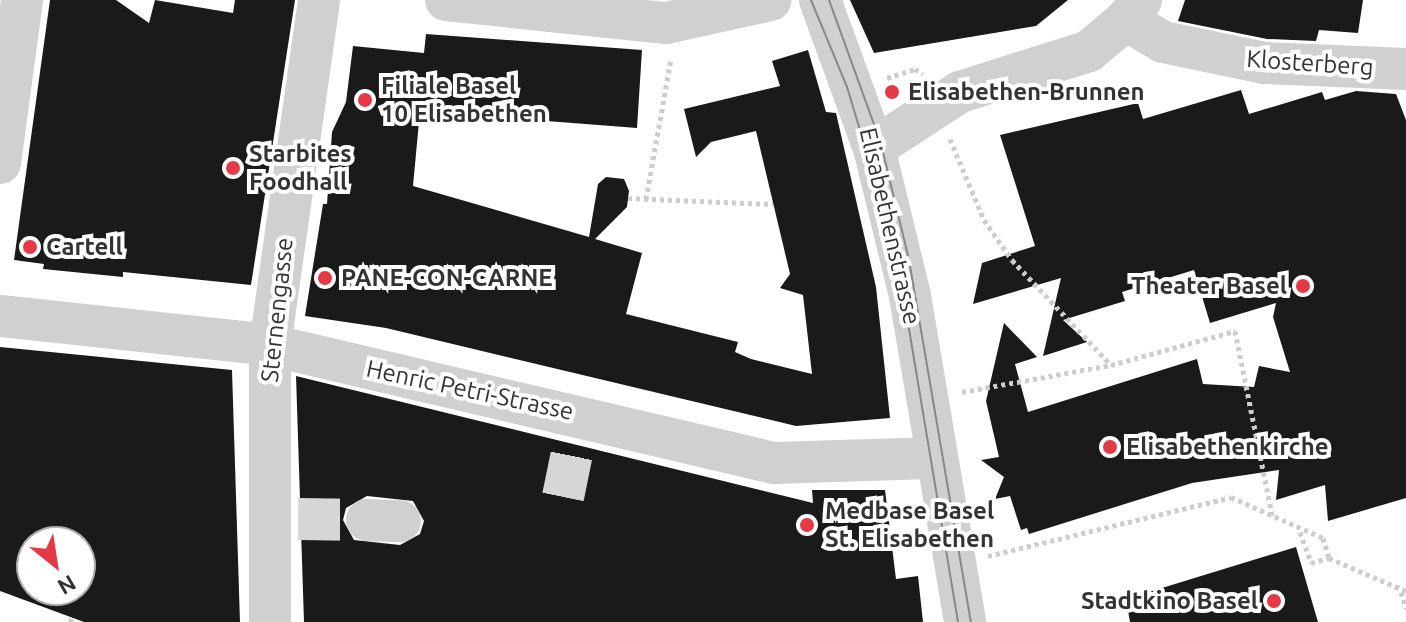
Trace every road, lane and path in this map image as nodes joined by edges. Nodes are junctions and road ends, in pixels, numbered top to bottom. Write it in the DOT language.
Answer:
graph roads {
  1 [pos="22,0"];
  2 [pos="319,0"];
  3 [pos="446,0"];
  4 [pos="771,0"];
  5 [pos="820,0"];
  6 [pos="1134,10"];
  7 [pos="678,21"];
  8 [pos="915,69"];
  9 [pos="1406,69"];
  10 [pos="889,78"];
  11 [pos="948,134"];
  12 [pos="874,148"];
  13 [pos="0,163"];
  14 [pos="628,198"];
  15 [pos="646,199"];
  16 [pos="773,204"];
  17 [pos="0,316"];
  18 [pos="270,345"];
  19 [pos="1111,365"];
  20 [pos="927,400"];
  21 [pos="937,458"];
  22 [pos="1272,515"];
  23 [pos="1299,531"];
  24 [pos="1329,558"];
  25 [pos="956,563"];
  26 [pos="1404,591"];
  27 [pos="1406,608"];
  28 [pos="270,622"];
  29 [pos="948,622"];
  30 [pos="965,622"];
  1 -- 13 [label="street"];
  2 -- 18 [label="street, Sternengasse"];
  3 -- 7 [label="street"];
  4 -- 7 [label="street"];
  5 -- 12 [label="street, Elisabethenstrasse"];
  6 -- 9 [label="street, Klosterberg"];
  6 -- 12 [label="street, Klosterberg"];
  7 -- 15 [label="path"];
  8 -- 10 [label="path"];
  11 -- 19 [label="path"];
  12 -- 20 [label="street, Elisabethenstrasse"];
  14 -- 15 [label="path"];
  15 -- 16 [label="path"];
  17 -- 18 [label="street, Henric Petri-Strasse"];
  18 -- 21 [label="street, Henric Petri-Strasse"];
  18 -- 28 [label="street, Sternengasse"];
  19 -- 20 [label="path"];
  19 -- 22 [label="path"];
  20 -- 21 [label="street, Elisabethenstrasse"];
  21 -- 25 [label="street, Elisabethenstrasse"];
  21 -- 29 [label="street, Elisabethenstrasse"];
  22 -- 23 [label="path"];
  22 -- 25 [label="path"];
  23 -- 24 [label="path"];
  23 -- 24 [label="path"];
  24 -- 26 [label="path"];
  25 -- 30 [label="street, Elisabethenstrasse"];
  26 -- 27 [label="path"];
}
